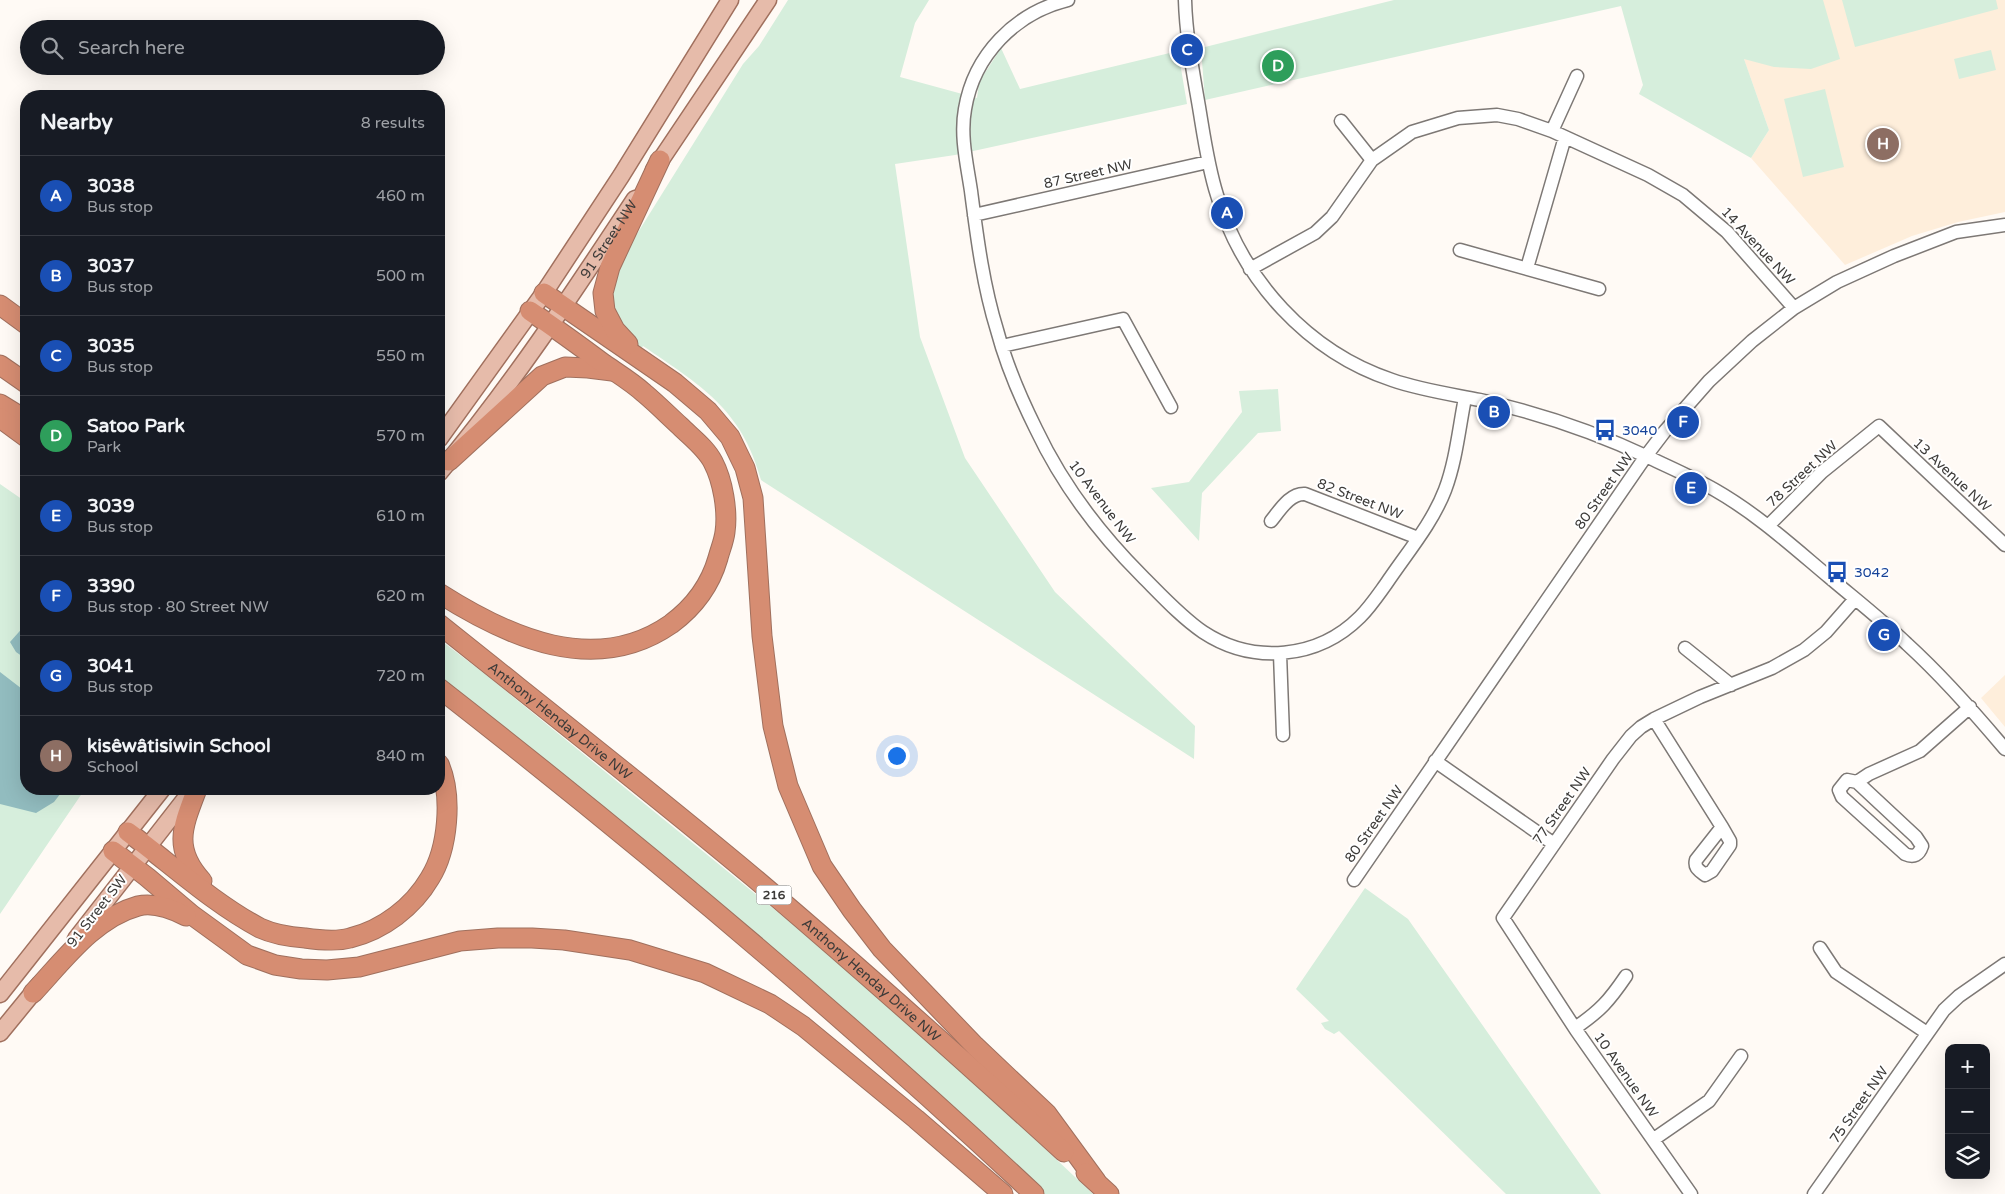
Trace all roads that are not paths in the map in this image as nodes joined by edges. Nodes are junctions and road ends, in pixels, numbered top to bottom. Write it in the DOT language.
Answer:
graph roads {
  1 [pos="730,0"];
  2 [pos="768,0"];
  3 [pos="1068,0"];
  4 [pos="1185,0"];
  5 [pos="1052,2"];
  6 [pos="1577,76"];
  7 [pos="1341,121"];
  8 [pos="1552,131"];
  9 [pos="1565,137"];
  10 [pos="660,160"];
  11 [pos="1372,160"];
  12 [pos="1208,162"];
  13 [pos="974,215"];
  14 [pos="2005,225"];
  15 [pos="1460,250"];
  16 [pos="1527,268"];
  17 [pos="1250,269"];
  18 [pos="1599,289"];
  19 [pos="544,293"];
  20 [pos="0,305"];
  21 [pos="563,306"];
  22 [pos="1794,308"];
  23 [pos="530,311"];
  24 [pos="20,320"];
  25 [pos="550,325"];
  26 [pos="1002,346"];
  27 [pos="0,365"];
  28 [pos="656,371"];
  29 [pos="616,372"];
  30 [pos="20,380"];
  31 [pos="1465,398"];
  32 [pos="0,404"];
  33 [pos="1170,407"];
  34 [pos="20,416"];
  35 [pos="0,418"];
  36 [pos="1879,426"];
  37 [pos="445,431"];
  38 [pos="20,433"];
  39 [pos="1646,456"];
  40 [pos="445,466"];
  41 [pos="445,466"];
  42 [pos="1271,520"];
  43 [pos="1769,525"];
  44 [pos="1418,538"];
  45 [pos="2005,545"];
  46 [pos="445,596"];
  47 [pos="1856,599"];
  48 [pos="445,629"];
  49 [pos="1685,648"];
  50 [pos="1280,654"];
  51 [pos="1730,685"];
  52 [pos="445,693"];
  53 [pos="1970,707"];
  54 [pos="1654,719"];
  55 [pos="1283,735"];
  56 [pos="2005,749"];
  57 [pos="1435,762"];
  58 [pos="1857,782"];
  59 [pos="445,785"];
  60 [pos="157,795"];
  61 [pos="188,795"];
  62 [pos="195,795"];
  63 [pos="1722,827"];
  64 [pos="128,832"];
  65 [pos="1554,844"];
  66 [pos="147,847"];
  67 [pos="113,851"];
  68 [pos="133,865"];
  69 [pos="1354,880"];
  70 [pos="225,906"];
  71 [pos="1502,918"];
  72 [pos="218,933"];
  73 [pos="1820,948"];
  74 [pos="2005,964"];
  75 [pos="1626,976"];
  76 [pos="33,993"];
  77 [pos="0,994"];
  78 [pos="1575,1028"];
  79 [pos="0,1033"];
  80 [pos="1927,1033"];
  81 [pos="1741,1056"];
  82 [pos="1654,1139"];
  83 [pos="1102,1188"];
  84 [pos="1003,1194"];
  85 [pos="1034,1194"];
  86 [pos="1691,1194"];
  87 [pos="1814,1194"];
  1 -- 19 [label="main road, 91 Street NW"];
  2 -- 10 [label="main road, 91 Street NW"];
  3 -- 5 [label="street, 10 Avenue NW"];
  4 -- 12 [label="street"];
  5 -- 13 [label="street, 10 Avenue NW"];
  6 -- 8 [label="street"];
  7 -- 11 [label="street"];
  8 -- 9 [label="street, 14 Avenue NW"];
  8 -- 11 [label="street, 14 Avenue NW"];
  9 -- 16 [label="street"];
  9 -- 22 [label="street, 14 Avenue NW"];
  10 -- 21 [label="main road, 91 Street NW"];
  10 -- 28 [label="highway"];
  11 -- 17 [label="street, 14 Avenue NW"];
  12 -- 13 [label="street, 87 Street NW"];
  12 -- 17 [label="street"];
  13 -- 26 [label="street, 10 Avenue NW"];
  14 -- 22 [label="street, 80 Street NW"];
  15 -- 16 [label="street"];
  16 -- 18 [label="street"];
  17 -- 31 [label="street"];
  19 -- 21 [label="highway"];
  19 -- 23 [label="main road, 91 Street NW"];
  20 -- 24 [label="highway"];
  21 -- 25 [label="main road, 91 Street NW"];
  21 -- 28 [label="highway"];
  22 -- 39 [label="street, 80 Street NW"];
  23 -- 25 [label="highway"];
  23 -- 37 [label="main road, 91 Street NW"];
  25 -- 29 [label="highway"];
  25 -- 40 [label="main road, 91 Street NW"];
  26 -- 33 [label="street"];
  26 -- 50 [label="street, 10 Avenue NW"];
  27 -- 30 [label="highway"];
  28 -- 83 [label="highway"];
  29 -- 41 [label="highway"];
  29 -- 46 [label="highway"];
  31 -- 39 [label="street"];
  31 -- 44 [label="street"];
  32 -- 34 [label="highway"];
  35 -- 38 [label="highway"];
  36 -- 43 [label="street, 78 Street NW"];
  36 -- 45 [label="street, 13 Avenue NW"];
  39 -- 43 [label="street"];
  39 -- 57 [label="street, 80 Street NW"];
  42 -- 44 [label="street, 82 Street NW"];
  43 -- 47 [label="street"];
  44 -- 50 [label="street"];
  47 -- 51 [label="street, 77 Street NW"];
  47 -- 53 [label="street"];
  48 -- 83 [label="highway, Anthony Henday Drive NW / 216"];
  49 -- 51 [label="street"];
  50 -- 55 [label="street"];
  51 -- 54 [label="street, 77 Street NW"];
  52 -- 85 [label="highway"];
  53 -- 56 [label="street"];
  53 -- 58 [label="street"];
  54 -- 63 [label="street"];
  54 -- 65 [label="street, 77 Street NW"];
  57 -- 65 [label="street"];
  57 -- 69 [label="street, 80 Street NW"];
  58 -- 58 [label="street"];
  59 -- 70 [label="highway"];
  60 -- 64 [label="main road, 91 Street SW"];
  61 -- 66 [label="main road, 91 Street SW"];
  62 -- 70 [label="highway"];
  64 -- 66 [label="highway"];
  64 -- 67 [label="main road, 91 Street SW"];
  65 -- 71 [label="street, 77 Street NW"];
  66 -- 68 [label="main road, 91 Street SW"];
  66 -- 70 [label="highway"];
  67 -- 68 [label="highway"];
  67 -- 77 [label="main road, 91 Street SW"];
  68 -- 72 [label="highway"];
  68 -- 76 [label="main road, 91 Street SW"];
  71 -- 78 [label="street, 10 Avenue NW"];
  72 -- 76 [label="highway"];
  72 -- 84 [label="highway"];
  73 -- 80 [label="street"];
  74 -- 80 [label="street, 75 Street NW"];
  75 -- 78 [label="street, 10 Avenue NW"];
  76 -- 79 [label="main road, 91 Street SW"];
  78 -- 82 [label="street, 10 Avenue NW"];
  80 -- 87 [label="street, 75 Street NW"];
  81 -- 82 [label="street, 10 Avenue NW"];
  82 -- 86 [label="street, 10 Avenue NW"];
}
